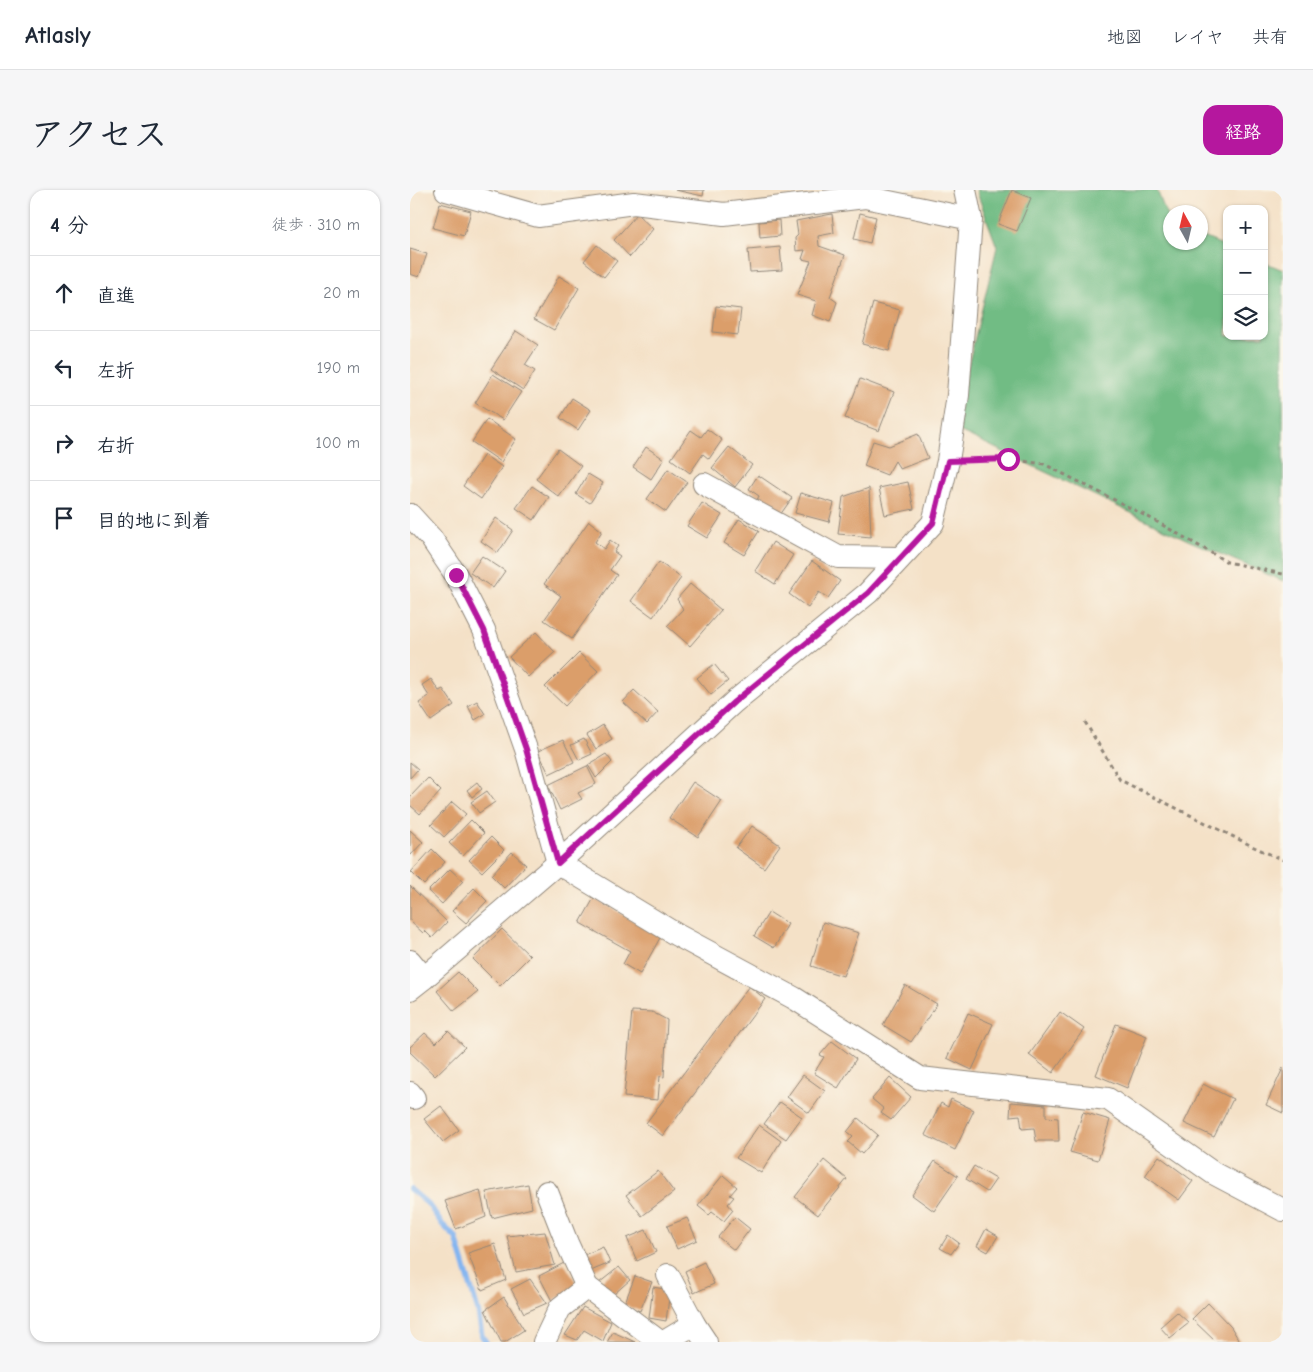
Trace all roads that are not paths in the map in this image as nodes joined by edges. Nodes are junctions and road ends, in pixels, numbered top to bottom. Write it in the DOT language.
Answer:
graph roads {
  1 [pos="446,190"];
  2 [pos="965,190"];
  3 [pos="971,218"];
  4 [pos="704,484"];
  5 [pos="410,515"];
  6 [pos="899,558"];
  7 [pos="558,863"];
  8 [pos="410,961"];
  9 [pos="417,983"];
  10 [pos="547,1192"];
  11 [pos="1283,1210"];
  12 [pos="668,1275"];
  13 [pos="587,1287"];
  14 [pos="700,1333"];
  15 [pos="544,1342"];
  16 [pos="660,1342"];
  17 [pos="664,1342"];
  1 -- 3 [label="street"];
  2 -- 3 [label="street"];
  3 -- 6 [label="street"];
  4 -- 6 [label="street"];
  5 -- 7 [label="street"];
  6 -- 7 [label="street"];
  7 -- 9 [label="street"];
  7 -- 11 [label="street"];
  8 -- 9 [label="street"];
  10 -- 13 [label="street"];
  12 -- 14 [label="street"];
  13 -- 15 [label="street"];
  13 -- 16 [label="street"];
  14 -- 17 [label="street"];
}
